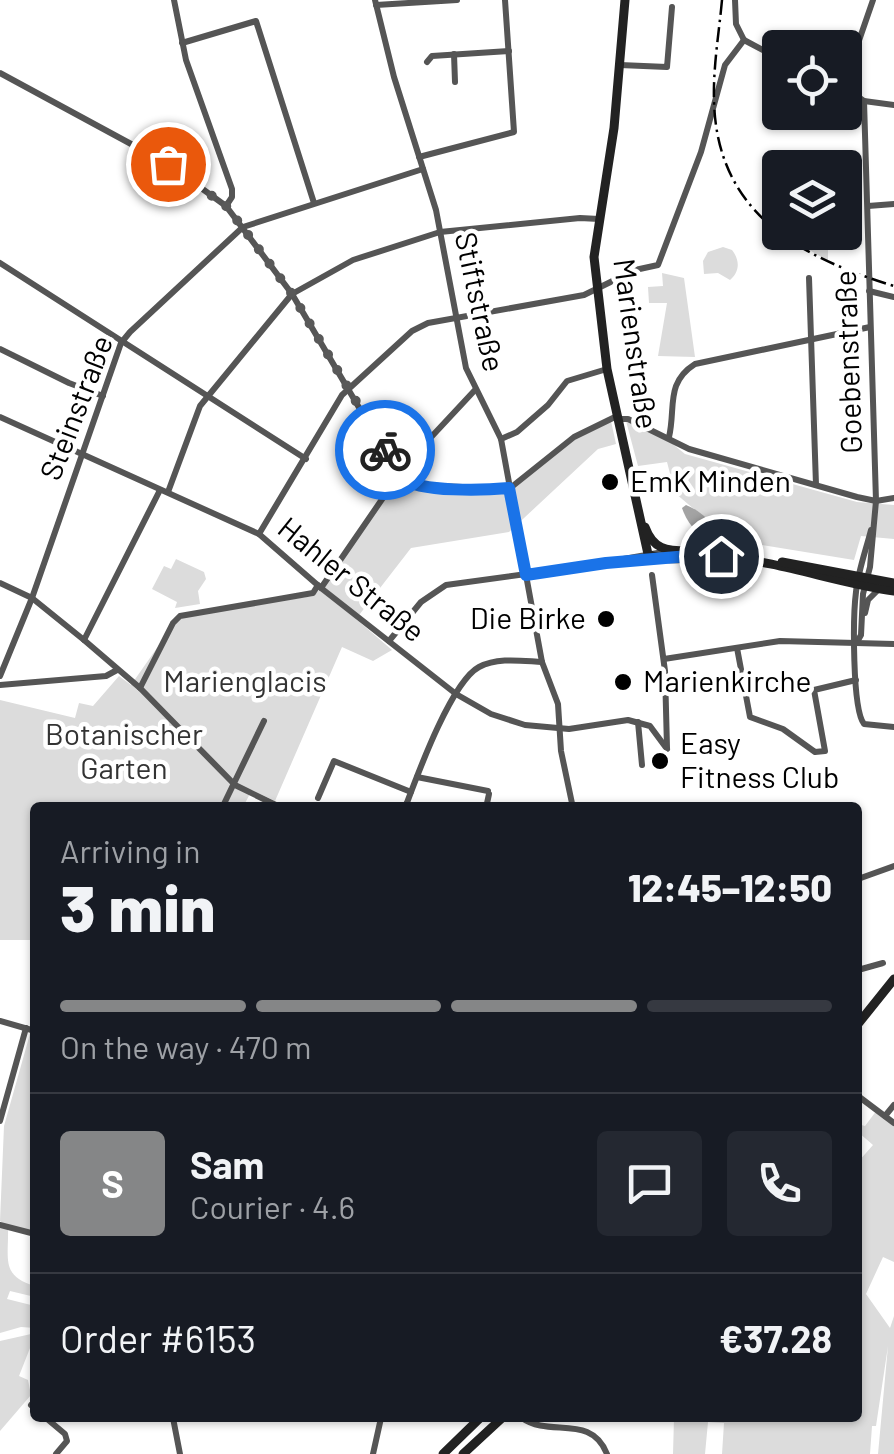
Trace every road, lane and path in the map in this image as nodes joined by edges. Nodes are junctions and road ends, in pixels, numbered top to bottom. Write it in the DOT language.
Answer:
graph roads {
  1 [pos="174,0"];
  2 [pos="457,0"];
  3 [pos="505,0"];
  4 [pos="625,0"];
  5 [pos="735,0"];
  6 [pos="874,0"];
  7 [pos="376,2"];
  8 [pos="672,7"];
  9 [pos="862,34"];
  10 [pos="744,40"];
  11 [pos="182,43"];
  12 [pos="509,50"];
  13 [pos="762,50"];
  14 [pos="454,54"];
  15 [pos="426,62"];
  16 [pos="620,64"];
  17 [pos="0,73"];
  18 [pos="456,82"];
  19 [pos="864,101"];
  20 [pos="894,106"];
  21 [pos="420,157"];
  22 [pos="423,169"];
  23 [pos="314,203"];
  24 [pos="894,204"];
  25 [pos="226,206"];
  26 [pos="868,206"];
  27 [pos="599,219"];
  28 [pos="243,228"];
  29 [pos="440,232"];
  30 [pos="0,263"];
  31 [pos="809,278"];
  32 [pos="596,291"];
  33 [pos="870,291"];
  34 [pos="292,294"];
  35 [pos="894,297"];
  36 [pos="457,319"];
  37 [pos="870,327"];
  38 [pos="812,340"];
  39 [pos="121,343"];
  40 [pos="0,349"];
  41 [pos="607,369"];
  42 [pos="348,387"];
  43 [pos="475,390"];
  44 [pos="103,396"];
  45 [pos="206,396"];
  46 [pos="0,417"];
  47 [pos="617,417"];
  48 [pos="669,436"];
  49 [pos="501,439"];
  50 [pos="82,454"];
  51 [pos="306,458"];
  52 [pos="400,477"];
  53 [pos="816,484"];
  54 [pos="509,488"];
  55 [pos="164,491"];
  56 [pos="894,498"];
  57 [pos="876,501"];
  58 [pos="640,516"];
  59 [pos="259,534"];
  60 [pos="670,551"];
  61 [pos="648,554"];
  62 [pos="658,560"];
  63 [pos="606,563"];
  64 [pos="526,575"];
  65 [pos="652,575"];
  66 [pos="862,581"];
  67 [pos="0,583"];
  68 [pos="894,583"];
  69 [pos="320,587"];
  70 [pos="879,589"];
  71 [pos="894,591"];
  72 [pos="32,598"];
  73 [pos="861,629"];
  74 [pos="84,640"];
  75 [pos="389,641"];
  76 [pos="857,642"];
  77 [pos="894,644"];
  78 [pos="737,648"];
  79 [pos="664,660"];
  80 [pos="542,662"];
  81 [pos="117,670"];
  82 [pos="0,676"];
  83 [pos="856,680"];
  84 [pos="0,685"];
  85 [pos="140,688"];
  86 [pos="456,694"];
  87 [pos="264,721"];
  88 [pos="638,722"];
  89 [pos="894,727"];
  90 [pos="560,728"];
  91 [pos="642,765"];
  92 [pos="417,777"];
  93 [pos="235,785"];
  94 [pos="410,792"];
  95 [pos="318,798"];
  96 [pos="225,802"];
  97 [pos="270,802"];
  98 [pos="407,802"];
  99 [pos="487,802"];
  100 [pos="572,802"];
  101 [pos="894,866"];
  102 [pos="862,878"];
  103 [pos="880,964"];
  104 [pos="862,969"];
  105 [pos="894,980"];
  106 [pos="862,1019"];
  107 [pos="0,1021"];
  108 [pos="26,1028"];
  109 [pos="30,1029"];
  110 [pos="862,1099"];
  111 [pos="894,1104"];
  112 [pos="885,1116"];
  113 [pos="0,1121"];
  114 [pos="894,1123"];
  115 [pos="0,1226"];
  116 [pos="30,1233"];
  117 [pos="51,1422"];
  118 [pos="173,1422"];
  119 [pos="380,1422"];
  120 [pos="476,1422"];
  121 [pos="498,1422"];
  122 [pos="531,1422"];
  123 [pos="56,1454"];
  124 [pos="180,1454"];
  125 [pos="373,1454"];
  126 [pos="443,1454"];
  127 [pos="463,1454"];
  128 [pos="607,1454"];
  1 -- 11 [label="street"];
  2 -- 7 [label="street"];
  3 -- 12 [label="street"];
  4 -- 16 [label="street, Marienstraße"];
  5 -- 10 [label="street"];
  6 -- 9 [label="street"];
  7 -- 21 [label="street, Stiftstraße"];
  8 -- 16 [label="street"];
  10 -- 13 [label="street"];
  10 -- 32 [label="street"];
  11 -- 23 [label="street"];
  11 -- 25 [label="street"];
  12 -- 14 [label="street"];
  12 -- 21 [label="street"];
  14 -- 15 [label="street"];
  14 -- 18 [label="street"];
  16 -- 27 [label="street, Marienstraße"];
  17 -- 25 [label="street"];
  19 -- 20 [label="street"];
  19 -- 26 [label="street, Goebenstraße"];
  21 -- 22 [label="street, Stiftstraße"];
  22 -- 23 [label="street, Steinstraße"];
  22 -- 29 [label="street, Stiftstraße"];
  23 -- 28 [label="street, Steinstraße"];
  24 -- 26 [label="street"];
  25 -- 28 [label="street"];
  26 -- 33 [label="street, Goebenstraße"];
  27 -- 29 [label="street"];
  27 -- 32 [label="street, Marienstraße"];
  28 -- 34 [label="street"];
  28 -- 39 [label="street, Steinstraße"];
  29 -- 34 [label="street"];
  29 -- 36 [label="street, Stiftstraße"];
  30 -- 39 [label="street"];
  31 -- 38 [label="street"];
  32 -- 36 [label="street"];
  32 -- 41 [label="street, Marienstraße"];
  33 -- 35 [label="street"];
  33 -- 37 [label="street, Goebenstraße"];
  34 -- 42 [label="street"];
  34 -- 45 [label="street"];
  36 -- 42 [label="street"];
  36 -- 43 [label="street, Stiftstraße"];
  37 -- 38 [label="street"];
  37 -- 57 [label="street, Goebenstraße"];
  38 -- 48 [label="street"];
  38 -- 53 [label="street"];
  39 -- 44 [label="street, Steinstraße"];
  39 -- 45 [label="street"];
  40 -- 44 [label="street"];
  41 -- 47 [label="street, Marienstraße"];
  41 -- 49 [label="street"];
  42 -- 51 [label="street"];
  42 -- 52 [label="street"];
  43 -- 49 [label="street, Stiftstraße"];
  43 -- 52 [label="street"];
  44 -- 50 [label="street, Steinstraße"];
  45 -- 51 [label="street"];
  45 -- 55 [label="street"];
  46 -- 50 [label="street, Hahler Straße"];
  47 -- 48 [label="street"];
  47 -- 54 [label="street"];
  47 -- 58 [label="street, Marienstraße"];
  48 -- 53 [label="street"];
  49 -- 54 [label="street, Stiftstraße"];
  50 -- 55 [label="street, Hahler Straße"];
  50 -- 72 [label="street, Steinstraße"];
  51 -- 59 [label="street"];
  52 -- 54 [label="street"];
  52 -- 69 [label="street"];
  53 -- 57 [label="street"];
  54 -- 64 [label="street, Stiftstraße"];
  55 -- 59 [label="street, Hahler Straße"];
  55 -- 74 [label="street"];
  56 -- 57 [label="street"];
  57 -- 66 [label="street, Goebenstraße"];
  58 -- 60 [label="street, Marienstraße"];
  58 -- 61 [label="street, Marienstraße"];
  59 -- 69 [label="street, Hahler Straße"];
  60 -- 61 [label="street"];
  60 -- 66 [label="street"];
  61 -- 62 [label="street"];
  61 -- 63 [label="street"];
  62 -- 63 [label="street"];
  62 -- 66 [label="street"];
  63 -- 64 [label="street"];
  64 -- 75 [label="street"];
  64 -- 80 [label="street, Stiftstraße"];
  65 -- 79 [label="street"];
  66 -- 68 [label="street"];
  66 -- 70 [label="street"];
  66 -- 73 [label="street, Goebenstraße"];
  66 -- 76 [label="street, Goebenstraße"];
  67 -- 72 [label="street"];
  69 -- 75 [label="street, Hahler Straße"];
  69 -- 85 [label="street"];
  70 -- 71 [label="street"];
  70 -- 73 [label="street"];
  72 -- 74 [label="street"];
  72 -- 82 [label="street, Steinstraße"];
  73 -- 76 [label="street, Goebenstraße"];
  74 -- 81 [label="street"];
  75 -- 86 [label="street, Hahler Straße"];
  76 -- 77 [label="street"];
  76 -- 78 [label="street"];
  76 -- 83 [label="street"];
  78 -- 79 [label="street"];
  78 -- 83 [label="street"];
  79 -- 88 [label="street"];
  80 -- 86 [label="street"];
  80 -- 90 [label="street, Stiftstraße"];
  81 -- 84 [label="street"];
  81 -- 85 [label="street"];
  83 -- 89 [label="street"];
  85 -- 93 [label="street"];
  86 -- 90 [label="street, Hahler Straße"];
  86 -- 92 [label="street"];
  87 -- 93 [label="street"];
  88 -- 90 [label="street, Hahler Straße"];
  88 -- 91 [label="street"];
  90 -- 100 [label="street, Stiftstraße"];
  92 -- 94 [label="street"];
  92 -- 99 [label="street"];
  93 -- 96 [label="street"];
  93 -- 97 [label="street"];
  94 -- 95 [label="street"];
  94 -- 98 [label="street"];
  101 -- 102 [label="street"];
  103 -- 104 [label="street"];
  105 -- 106 [label="street"];
  107 -- 108 [label="street"];
  108 -- 109 [label="street"];
  108 -- 113 [label="street"];
  110 -- 112 [label="street"];
  111 -- 112 [label="street"];
  112 -- 114 [label="street"];
  115 -- 116 [label="street"];
  117 -- 123 [label="street"];
  118 -- 124 [label="street"];
  119 -- 125 [label="street"];
  120 -- 126 [label="street"];
  121 -- 127 [label="street"];
  122 -- 128 [label="street"];
}
